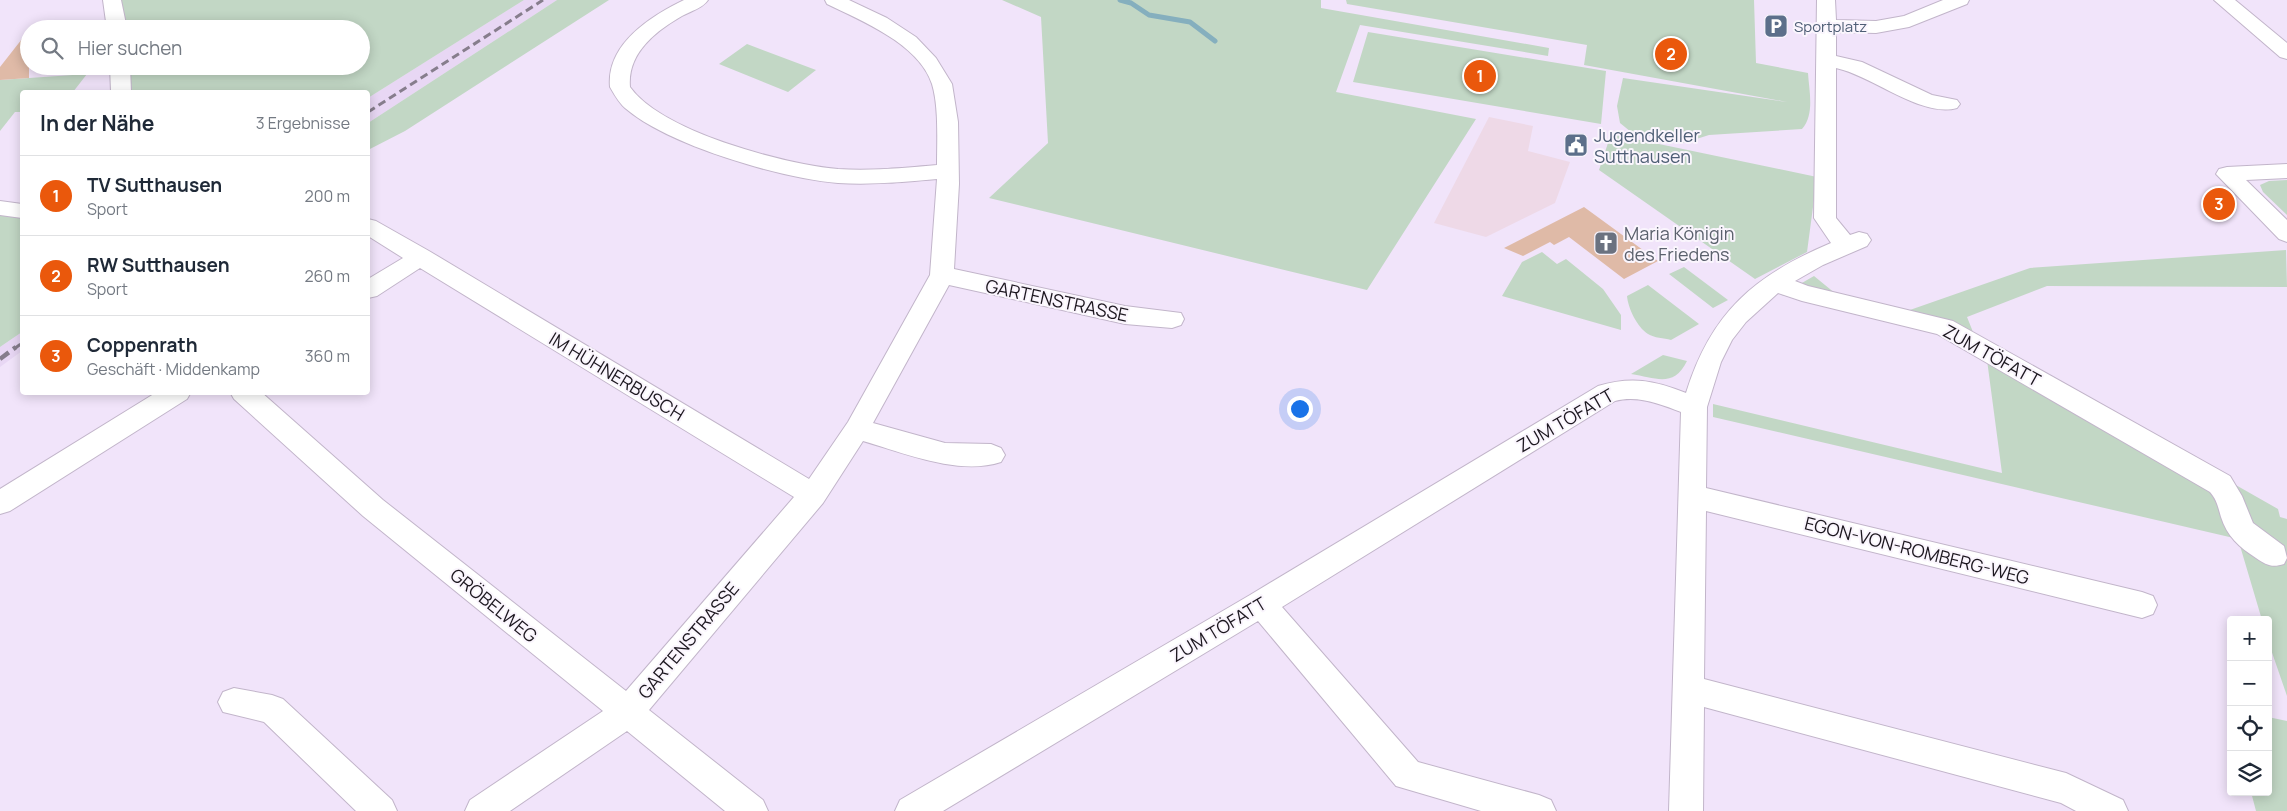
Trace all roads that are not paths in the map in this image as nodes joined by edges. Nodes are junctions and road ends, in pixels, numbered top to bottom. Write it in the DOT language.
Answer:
graph roads {
  1 [pos="112,0"];
  2 [pos="699,0"];
  3 [pos="834,0"];
  4 [pos="1826,0"];
  5 [pos="1960,0"];
  6 [pos="2223,0"];
  7 [pos="115,20"];
  8 [pos="1827,26"];
  9 [pos="2287,53"];
  10 [pos="1827,60"];
  11 [pos="120,75"];
  12 [pos="121,90"];
  13 [pos="1950,104"];
  14 [pos="947,171"];
  15 [pos="2287,171"];
  16 [pos="0,208"];
  17 [pos="20,211"];
  18 [pos="370,227"];
  19 [pos="2287,234"];
  20 [pos="420,257"];
  21 [pos="942,276"];
  22 [pos="1775,282"];
  23 [pos="370,289"];
  24 [pos="1172,319"];
  25 [pos="173,395"];
  26 [pos="245,395"];
  27 [pos="1694,407"];
  28 [pos="857,429"];
  29 [pos="991,455"];
  30 [pos="813,495"];
  31 [pos="1692,496"];
  32 [pos="0,503"];
  33 [pos="2274,555"];
  34 [pos="1261,604"];
  35 [pos="2142,605"];
  36 [pos="1690,689"];
  37 [pos="234,702"];
  38 [pos="628,712"];
  39 [pos="380,811"];
  40 [pos="482,811"];
  41 [pos="751,811"];
  42 [pos="912,811"];
  43 [pos="1539,811"];
  44 [pos="1686,811"];
  45 [pos="2112,811"];
  1 -- 7 [label="street"];
  2 -- 14 [label="street"];
  3 -- 14 [label="street, GARTENSTRASSE"];
  4 -- 8 [label="street"];
  5 -- 8 [label="street"];
  6 -- 9 [label="street"];
  8 -- 10 [label="street"];
  10 -- 13 [label="street"];
  10 -- 22 [label="street"];
  11 -- 12 [label="street"];
  14 -- 21 [label="street, GARTENSTRASSE"];
  15 -- 19 [label="street"];
  16 -- 17 [label="street"];
  18 -- 20 [label="street, IM HÜHNERBUSCH"];
  20 -- 23 [label="street"];
  20 -- 30 [label="street, IM HÜHNERBUSCH"];
  21 -- 24 [label="street, GARTENSTRASSE"];
  21 -- 28 [label="street, GARTENSTRASSE"];
  22 -- 27 [label="street"];
  22 -- 33 [label="street, ZUM TÖFATT"];
  25 -- 32 [label="street"];
  26 -- 38 [label="street, GRÖBELWEG"];
  27 -- 31 [label="street"];
  27 -- 34 [label="street, ZUM TÖFATT"];
  28 -- 29 [label="street"];
  28 -- 30 [label="street, GARTENSTRASSE"];
  30 -- 38 [label="street, GARTENSTRASSE"];
  31 -- 35 [label="street, EGON-VON-ROMBERG-WEG"];
  31 -- 36 [label="street"];
  34 -- 42 [label="street, ZUM TÖFATT"];
  34 -- 43 [label="street"];
  36 -- 44 [label="street"];
  36 -- 45 [label="street"];
  37 -- 39 [label="street"];
  38 -- 40 [label="street, GARTENSTRASSE"];
  38 -- 41 [label="street, GRÖBELWEG"];
}
